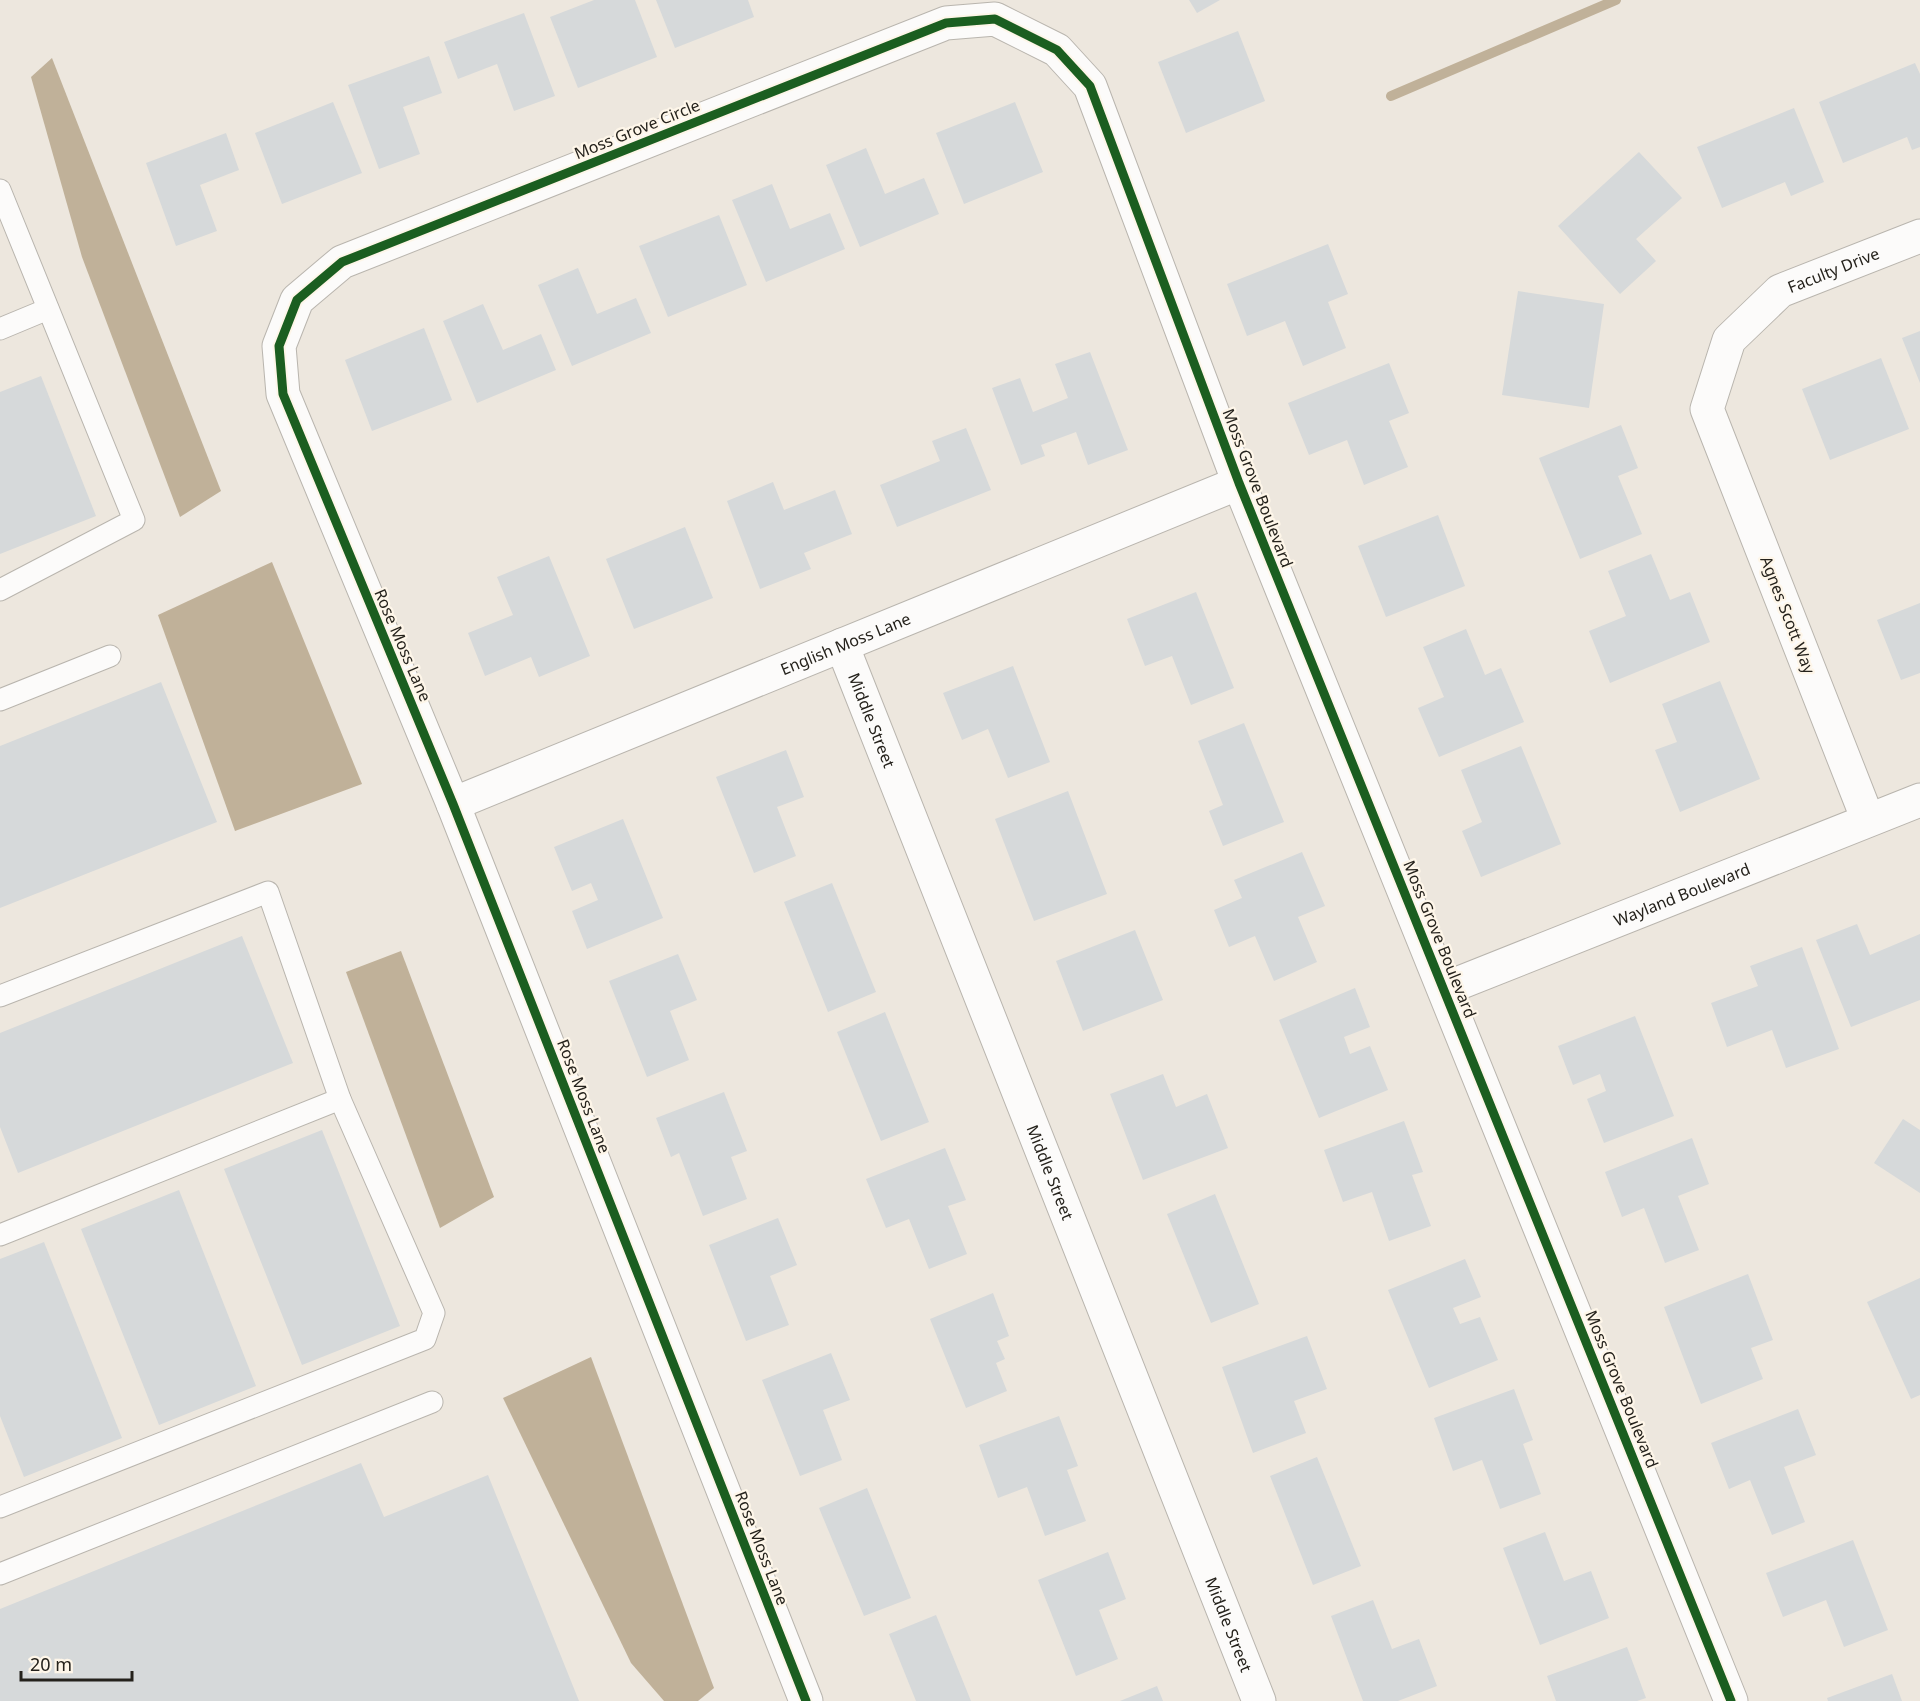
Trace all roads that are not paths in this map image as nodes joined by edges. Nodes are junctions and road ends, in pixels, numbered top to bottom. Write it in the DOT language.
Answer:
graph roads {
  1 [pos="1128,185"];
  2 [pos="0,190"];
  3 [pos="1920,236"];
  4 [pos="48,309"];
  5 [pos="0,329"];
  6 [pos="1707,409"];
  7 [pos="1239,483"];
  8 [pos="328,504"];
  9 [pos="0,590"];
  10 [pos="842,645"];
  11 [pos="110,656"];
  12 [pos="0,700"];
  13 [pos="1920,800"];
  14 [pos="453,804"];
  15 [pos="1868,820"];
  16 [pos="1444,989"];
  17 [pos="0,996"];
  18 [pos="340,1099"];
  19 [pos="0,1235"];
  20 [pos="432,1402"];
  21 [pos="0,1507"];
  22 [pos="0,1574"];
  23 [pos="806,1701"];
  24 [pos="1259,1701"];
  25 [pos="1731,1701"];
  1 -- 7 [label="street, Moss Grove Boulevard"];
  1 -- 8 [label="street, Moss Grove Circle"];
  2 -- 4 [label="lane"];
  3 -- 6 [label="street, Faculty Drive"];
  4 -- 5 [label="lane"];
  4 -- 9 [label="lane"];
  6 -- 15 [label="street, Agnes Scott Way"];
  7 -- 10 [label="street, English Moss Lane"];
  7 -- 16 [label="street, Moss Grove Boulevard"];
  8 -- 14 [label="street, Rose Moss Lane"];
  10 -- 14 [label="street, English Moss Lane"];
  10 -- 24 [label="street, Middle Street"];
  11 -- 12 [label="lane"];
  13 -- 15 [label="street, Wayland Boulevard"];
  14 -- 23 [label="street, Rose Moss Lane"];
  15 -- 16 [label="street, Wayland Boulevard"];
  16 -- 25 [label="street, Moss Grove Boulevard"];
  17 -- 18 [label="lane"];
  18 -- 19 [label="lane"];
  18 -- 21 [label="lane"];
  20 -- 22 [label="lane"];
}
